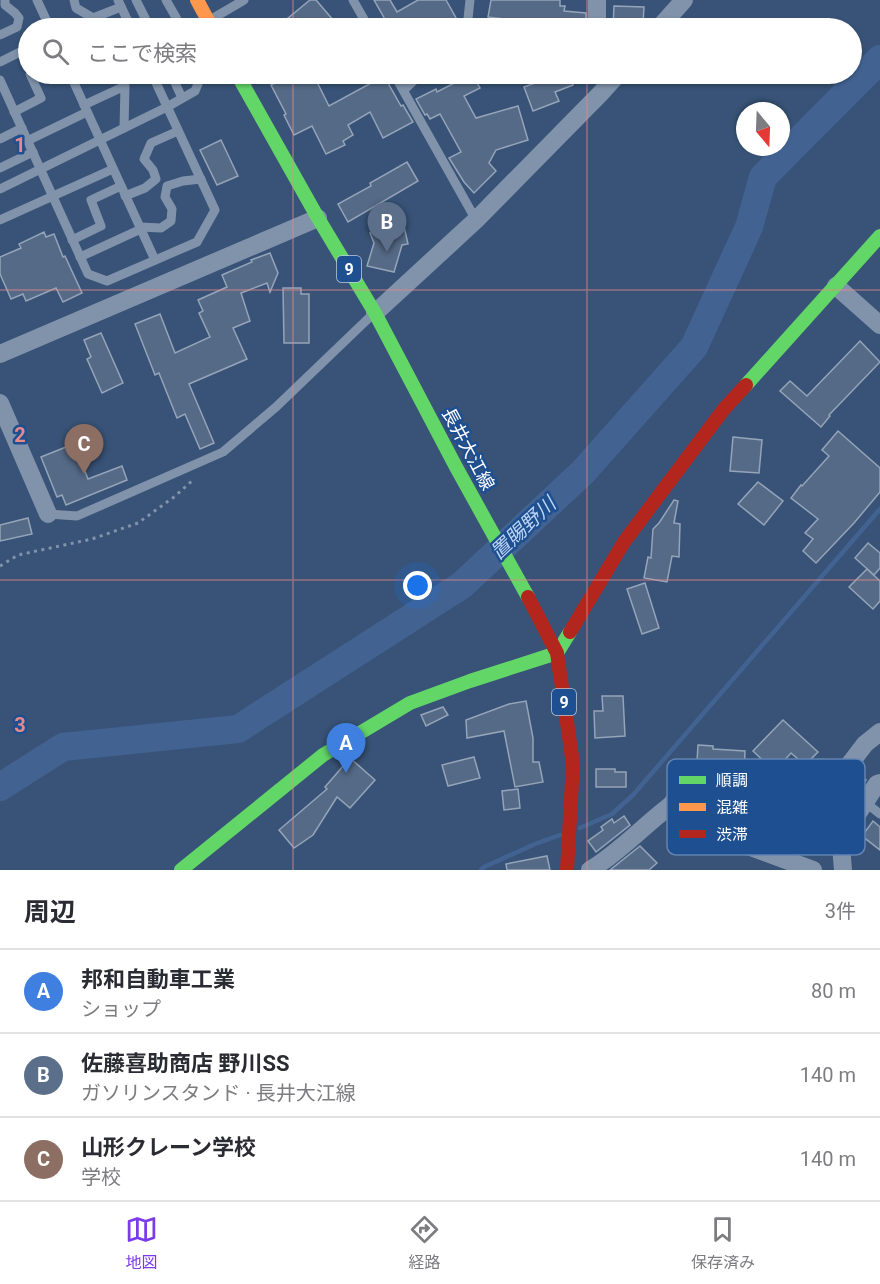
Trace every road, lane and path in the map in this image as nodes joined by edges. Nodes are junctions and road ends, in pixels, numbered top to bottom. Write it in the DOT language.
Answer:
graph roads {
  1 [pos="5,0"];
  2 [pos="37,0"];
  3 [pos="74,0"];
  4 [pos="136,0"];
  5 [pos="166,0"];
  6 [pos="196,0"];
  7 [pos="244,0"];
  8 [pos="353,0"];
  9 [pos="470,0"];
  10 [pos="597,0"];
  11 [pos="684,0"];
  12 [pos="120,3"];
  13 [pos="19,18"];
  14 [pos="45,18"];
  15 [pos="127,18"];
  16 [pos="145,18"];
  17 [pos="176,18"];
  18 [pos="206,18"];
  19 [pos="220,18"];
  20 [pos="363,18"];
  21 [pos="468,18"];
  22 [pos="597,18"];
  23 [pos="668,18"];
  24 [pos="18,21"];
  25 [pos="0,35"];
  26 [pos="18,53"];
  27 [pos="0,62"];
  28 [pos="0,80"];
  29 [pos="35,84"];
  30 [pos="75,84"];
  31 [pos="157,84"];
  32 [pos="176,84"];
  33 [pos="198,84"];
  34 [pos="243,84"];
  35 [pos="400,84"];
  36 [pos="410,84"];
  37 [pos="600,84"];
  38 [pos="609,84"];
  39 [pos="404,90"];
  40 [pos="600,94"];
  41 [pos="182,98"];
  42 [pos="12,107"];
  43 [pos="167,107"];
  44 [pos="0,108"];
  45 [pos="86,108"];
  46 [pos="22,128"];
  47 [pos="124,128"];
  48 [pos="178,131"];
  49 [pos="0,139"];
  50 [pos="100,140"];
  51 [pos="27,141"];
  52 [pos="33,152"];
  53 [pos="0,168"];
  54 [pos="40,169"];
  55 [pos="113,169"];
  56 [pos="201,179"];
  57 [pos="121,186"];
  58 [pos="0,189"];
  59 [pos="125,196"];
  60 [pos="53,197"];
  61 [pos="318,218"];
  62 [pos="0,220"];
  63 [pos="476,220"];
  64 [pos="140,228"];
  65 [pos="880,237"];
  66 [pos="72,240"];
  67 [pos="80,257"];
  68 [pos="155,260"];
  69 [pos="836,286"];
  70 [pos="375,313"];
  71 [pos="880,325"];
  72 [pos="0,354"];
  73 [pos="0,404"];
  74 [pos="199,475"];
  75 [pos="48,514"];
  76 [pos="0,566"];
  77 [pos="557,653"];
  78 [pos="880,732"];
  79 [pos="854,759"];
  80 [pos="880,783"];
  81 [pos="865,802"];
  82 [pos="667,809"];
  83 [pos="880,814"];
  84 [pos="772,855"];
  85 [pos="842,855"];
  86 [pos="181,870"];
  87 [pos="567,870"];
  88 [pos="590,870"];
  89 [pos="813,870"];
  90 [pos="843,870"];
  1 -- 13 [label="lane"];
  2 -- 14 [label="lane"];
  3 -- 12 [label="lane"];
  4 -- 16 [label="lane"];
  5 -- 17 [label="lane"];
  6 -- 18 [label="street"];
  7 -- 19 [label="lane"];
  8 -- 20 [label="lane"];
  9 -- 21 [label="lane"];
  10 -- 22 [label="street"];
  11 -- 23 [label="street"];
  12 -- 15 [label="lane"];
  24 -- 25 [label="lane"];
  26 -- 27 [label="lane"];
  28 -- 42 [label="lane"];
  29 -- 42 [label="lane"];
  30 -- 45 [label="lane"];
  31 -- 43 [label="lane"];
  32 -- 41 [label="lane"];
  33 -- 41 [label="lane"];
  34 -- 61 [label="street, 長井大江線 / 9"];
  35 -- 39 [label="lane"];
  36 -- 39 [label="lane"];
  37 -- 40 [label="street"];
  38 -- 40 [label="street"];
  39 -- 63 [label="lane"];
  40 -- 63 [label="street"];
  41 -- 43 [label="lane"];
  42 -- 44 [label="lane"];
  42 -- 46 [label="lane"];
  43 -- 47 [label="lane"];
  43 -- 48 [label="lane"];
  45 -- 47 [label="lane"];
  45 -- 50 [label="lane"];
  45 -- 51 [label="lane"];
  46 -- 49 [label="lane"];
  46 -- 51 [label="lane"];
  47 -- 50 [label="lane"];
  48 -- 56 [label="lane"];
  48 -- 59 [label="lane"];
  50 -- 54 [label="lane"];
  50 -- 55 [label="lane"];
  51 -- 52 [label="lane"];
  52 -- 53 [label="lane"];
  52 -- 54 [label="lane"];
  54 -- 58 [label="lane"];
  54 -- 60 [label="lane"];
  55 -- 57 [label="lane"];
  55 -- 60 [label="lane"];
  56 -- 64 [label="lane"];
  56 -- 68 [label="lane"];
  57 -- 59 [label="lane"];
  57 -- 66 [label="lane"];
  59 -- 64 [label="lane"];
  60 -- 62 [label="lane"];
  60 -- 66 [label="lane"];
  61 -- 70 [label="street, 長井大江線 / 9"];
  61 -- 72 [label="street"];
  63 -- 70 [label="street"];
  64 -- 67 [label="lane"];
  64 -- 68 [label="lane"];
  65 -- 69 [label="street"];
  66 -- 67 [label="lane"];
  67 -- 68 [label="lane"];
  69 -- 71 [label="street"];
  69 -- 77 [label="street"];
  70 -- 75 [label="lane"];
  70 -- 77 [label="street, 長井大江線 / 9"];
  73 -- 75 [label="street"];
  74 -- 76 [label="path"];
  77 -- 86 [label="street"];
  77 -- 87 [label="street, 長井大江線 / 9"];
  78 -- 79 [label="street"];
  80 -- 81 [label="street"];
  81 -- 83 [label="lane"];
  82 -- 88 [label="street"];
  84 -- 89 [label="street"];
  85 -- 90 [label="street"];
}
